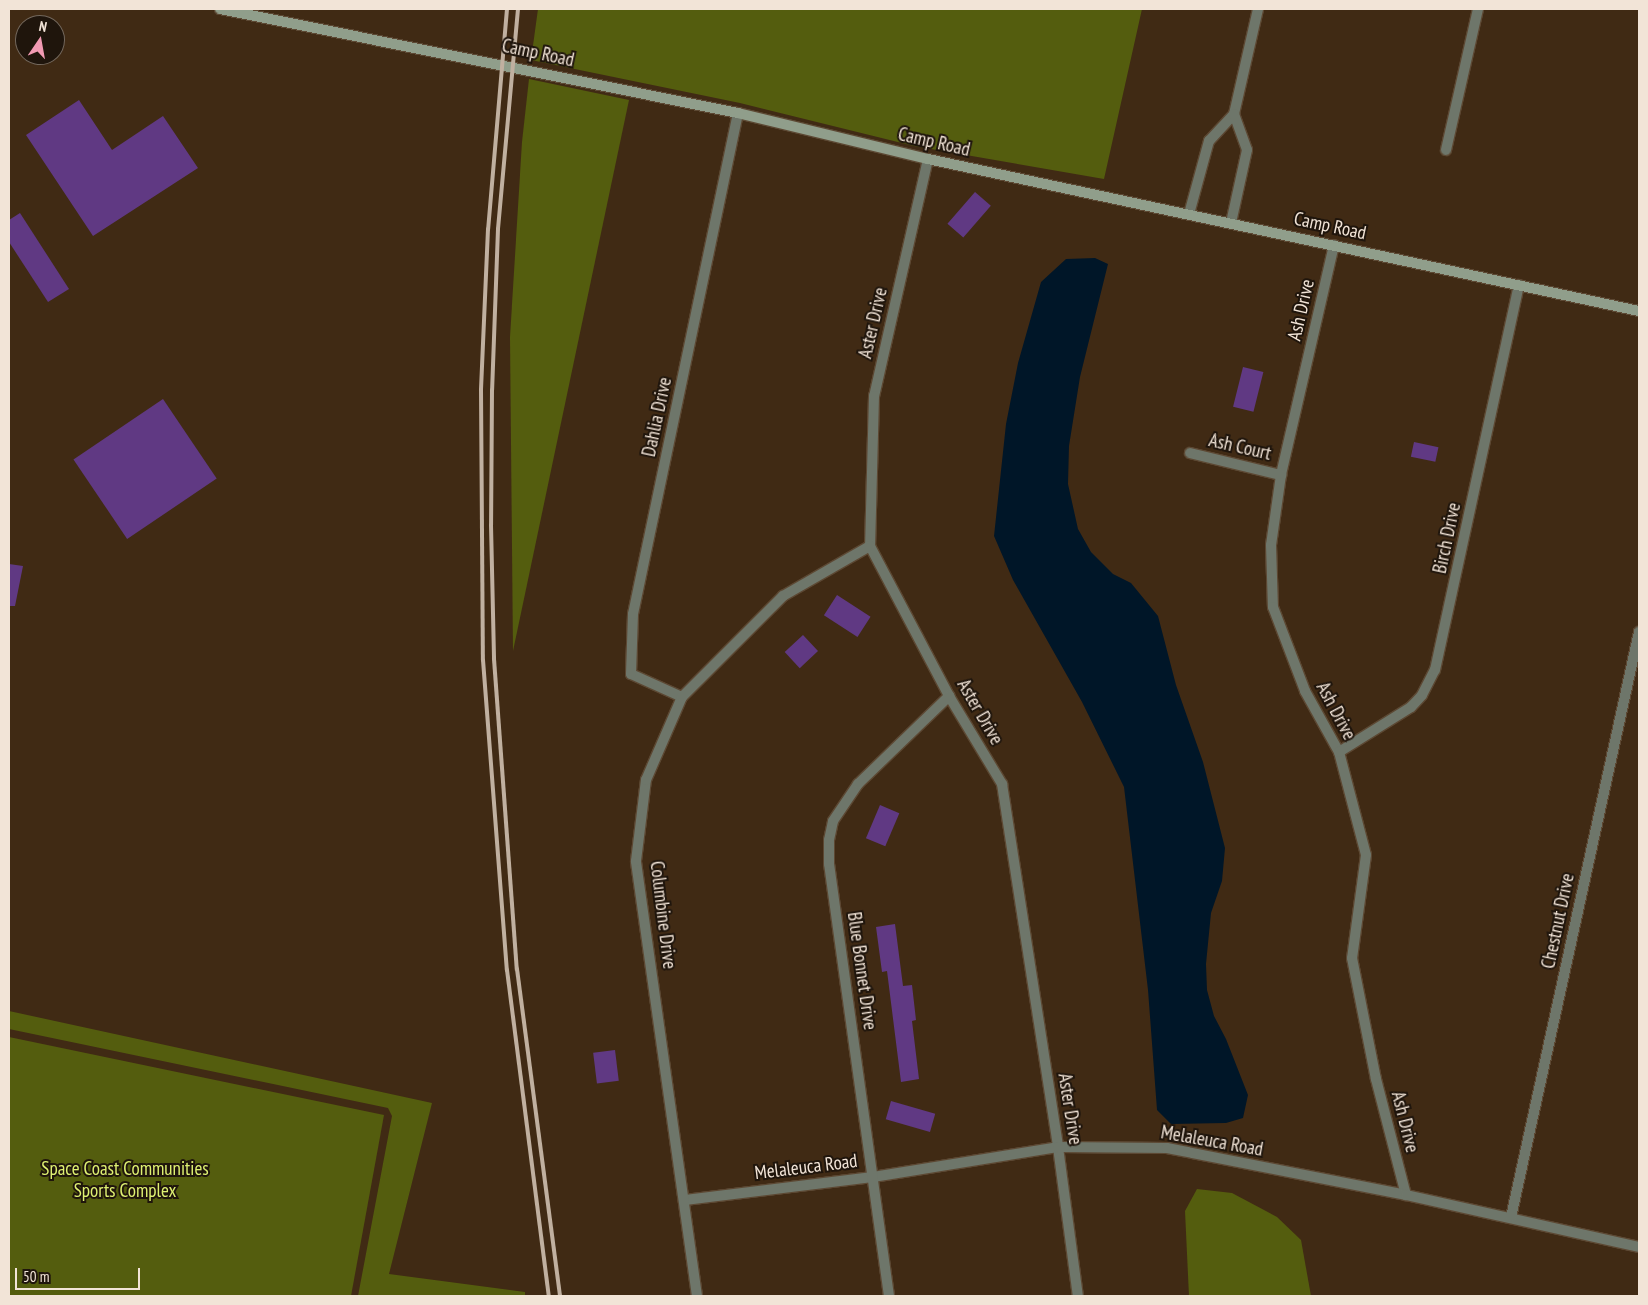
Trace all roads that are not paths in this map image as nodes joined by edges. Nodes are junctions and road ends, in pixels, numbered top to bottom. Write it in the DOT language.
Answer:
graph roads {
  1 [pos="220,9"];
  2 [pos="1258,9"];
  3 [pos="1478,9"];
  4 [pos="738,113"];
  5 [pos="1234,114"];
  6 [pos="1446,150"];
  7 [pos="928,159"];
  8 [pos="1189,214"];
  9 [pos="1231,223"];
  10 [pos="1334,245"];
  11 [pos="1519,286"];
  12 [pos="1639,311"];
  13 [pos="1190,453"];
  14 [pos="1281,475"];
  15 [pos="870,546"];
  16 [pos="1639,632"];
  17 [pos="950,696"];
  18 [pos="682,697"];
  19 [pos="1339,752"];
  20 [pos="1058,1147"];
  21 [pos="873,1177"];
  22 [pos="1406,1195"];
  23 [pos="685,1200"];
  24 [pos="1511,1217"];
  25 [pos="1639,1246"];
  26 [pos="696,1296"];
  27 [pos="890,1296"];
  28 [pos="1078,1296"];
  1 -- 4 [label="street, Camp Road"];
  2 -- 5 [label="street"];
  3 -- 6 [label="street"];
  4 -- 7 [label="street, Camp Road"];
  4 -- 18 [label="street, Dahlia Drive"];
  5 -- 8 [label="street"];
  5 -- 9 [label="street"];
  7 -- 8 [label="street, Camp Road"];
  7 -- 15 [label="street, Aster Drive"];
  8 -- 9 [label="street, Camp Road"];
  9 -- 10 [label="street, Camp Road"];
  10 -- 11 [label="street, Camp Road"];
  10 -- 14 [label="street, Ash Drive"];
  11 -- 12 [label="street, Camp Road"];
  11 -- 19 [label="street, Birch Drive"];
  13 -- 14 [label="street, Ash Court"];
  14 -- 19 [label="street, Ash Drive"];
  15 -- 17 [label="street, Aster Drive"];
  15 -- 18 [label="street, Columbine Drive"];
  16 -- 24 [label="street, Chestnut Drive"];
  17 -- 20 [label="street, Aster Drive"];
  17 -- 21 [label="street, Blue Bonnet Drive"];
  18 -- 23 [label="street, Columbine Drive"];
  19 -- 22 [label="street, Ash Drive"];
  20 -- 21 [label="street, Melaleuca Road"];
  20 -- 22 [label="street, Melaleuca Road"];
  20 -- 28 [label="street, Aster Drive"];
  21 -- 23 [label="street, Melaleuca Road"];
  21 -- 27 [label="street, Blue Bonnet Drive"];
  22 -- 24 [label="street, Melaleuca Road"];
  23 -- 26 [label="street, Columbine Drive"];
  24 -- 25 [label="street, Melaleuca Road"];
}
